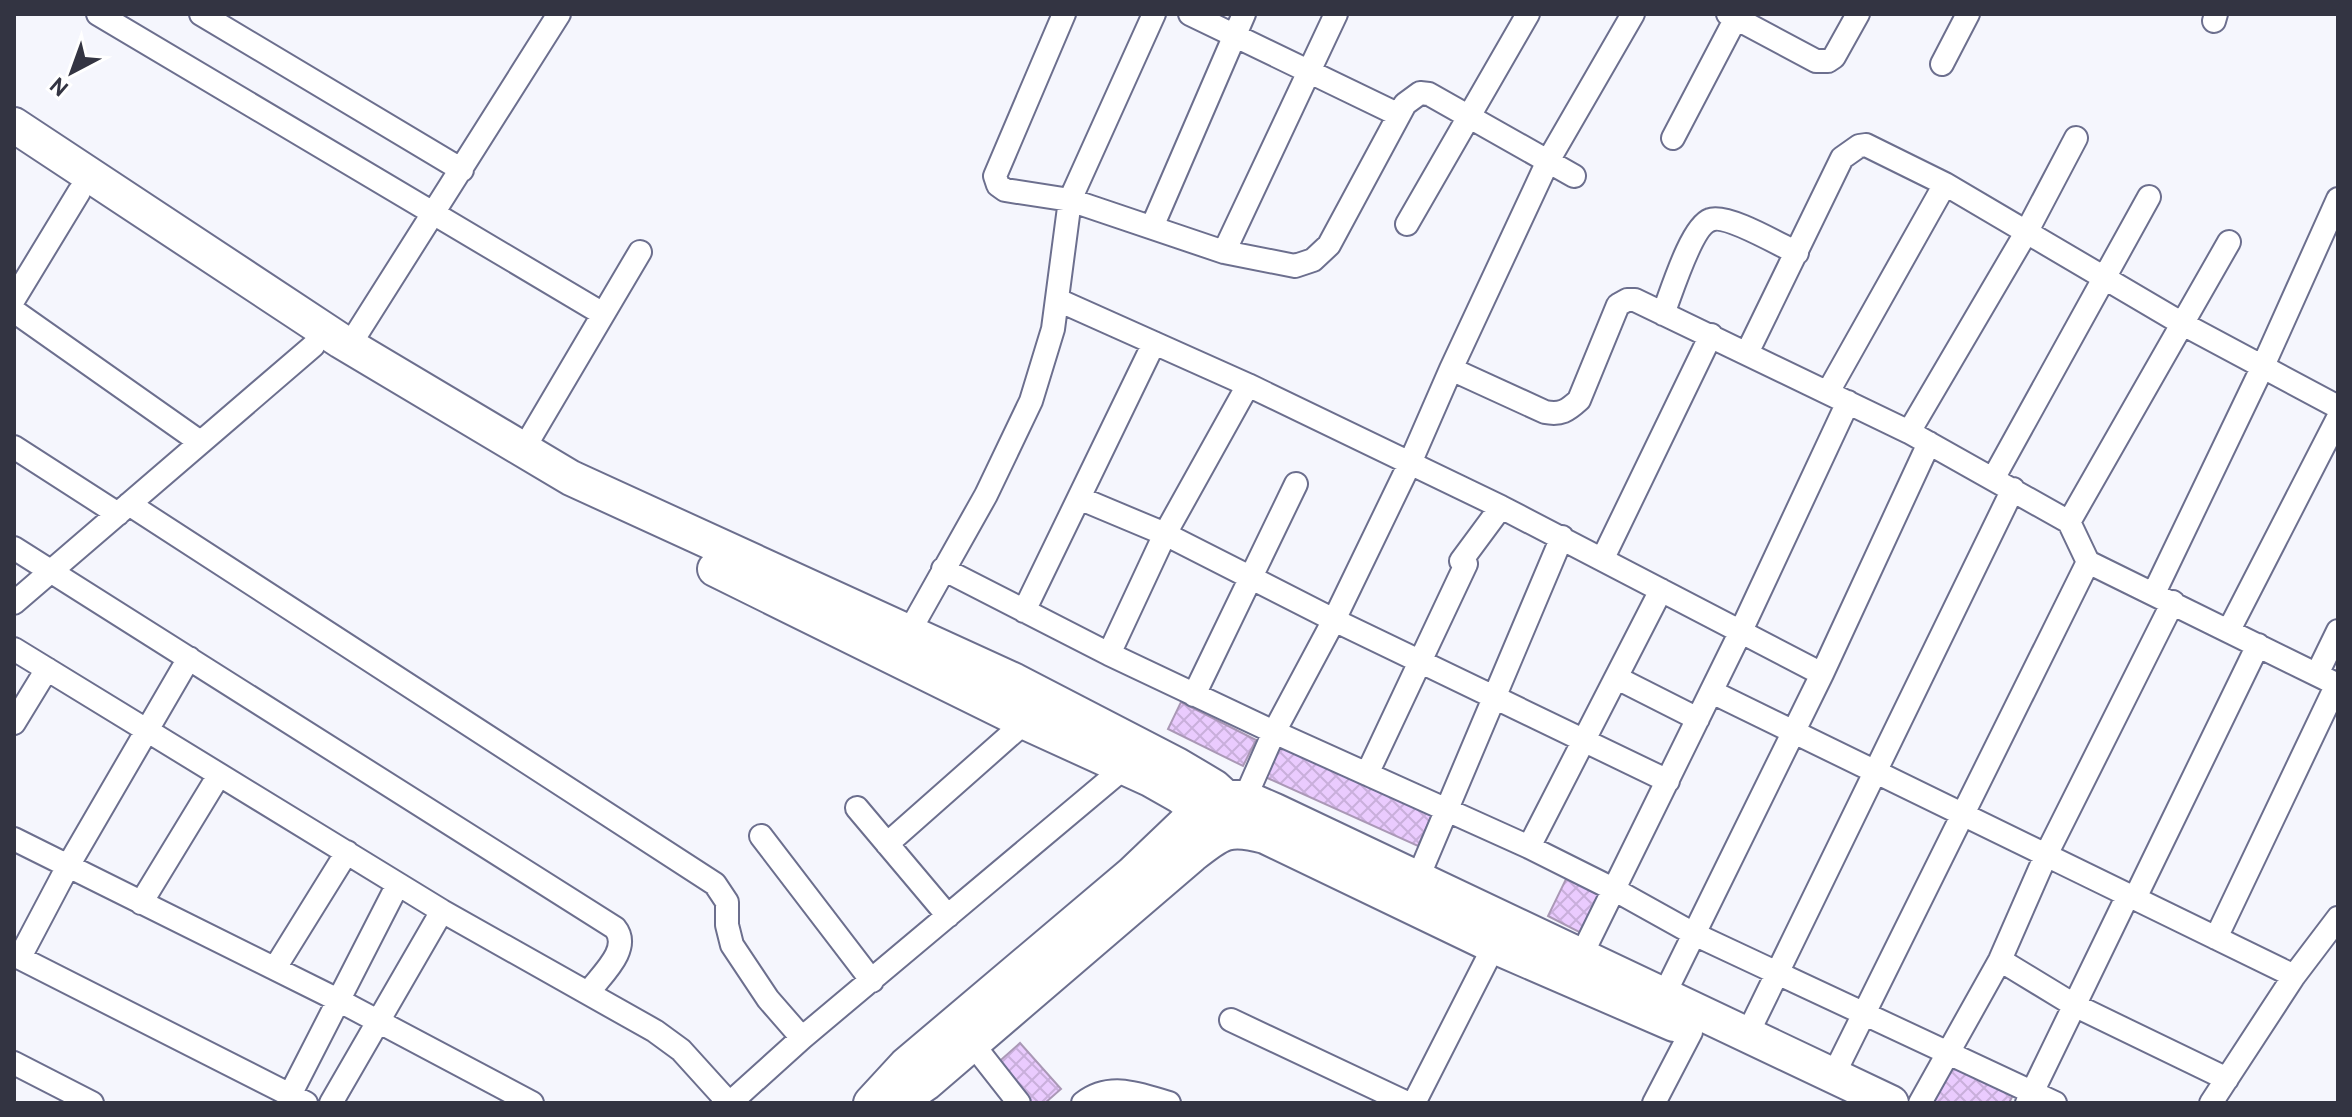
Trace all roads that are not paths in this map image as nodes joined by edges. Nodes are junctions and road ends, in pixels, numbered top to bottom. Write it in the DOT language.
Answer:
graph roads {
  1 [pos="98,14"];
  2 [pos="201,14"];
  3 [pos="559,14"];
  4 [pos="1064,14"];
  5 [pos="1154,14"];
  6 [pos="1190,14"];
  7 [pos="1244,14"];
  8 [pos="1336,14"];
  9 [pos="1528,14"];
  10 [pos="1633,14"];
  11 [pos="1858,14"];
  12 [pos="1968,14"];
  13 [pos="1734,16"];
  14 [pos="1234,35"];
  15 [pos="1942,64"];
  16 [pos="1308,72"];
  17 [pos="1399,115"];
  18 [pos="1469,115"];
  19 [pos="14,125"];
  20 [pos="1673,138"];
  21 [pos="2076,138"];
  22 [pos="14,149"];
  23 [pos="1548,161"];
  24 [pos="462,170"];
  25 [pos="1574,176"];
  26 [pos="1945,184"];
  27 [pos="79,192"];
  28 [pos="2149,197"];
  29 [pos="2338,199"];
  30 [pos="434,214"];
  31 [pos="1068,214"];
  32 [pos="1407,224"];
  33 [pos="1152,227"];
  34 [pos="2027,231"];
  35 [pos="2229,242"];
  36 [pos="640,252"];
  37 [pos="1224,252"];
  38 [pos="1797,253"];
  39 [pos="2105,276"];
  40 [pos="14,299"];
  41 [pos="1058,300"];
  42 [pos="14,311"];
  43 [pos="603,314"];
  44 [pos="1663,314"];
  45 [pos="2181,323"];
  46 [pos="1711,335"];
  47 [pos="1154,343"];
  48 [pos="313,346"];
  49 [pos="349,346"];
  50 [pos="1747,353"];
  51 [pos="2263,366"];
  52 [pos="1451,369"];
  53 [pos="1248,385"];
  54 [pos="1828,392"];
  55 [pos="1848,402"];
  56 [pos="2338,407"];
  57 [pos="2338,418"];
  58 [pos="1919,438"];
  59 [pos="200,442"];
  60 [pos="14,447"];
  61 [pos="523,450"];
  62 [pos="1410,463"];
  63 [pos="1296,484"];
  64 [pos="2003,484"];
  65 [pos="1079,498"];
  66 [pos="1501,507"];
  67 [pos="124,509"];
  68 [pos="2069,522"];
  69 [pos="1165,534"];
  70 [pos="1562,537"];
  71 [pos="14,548"];
  72 [pos="1603,558"];
  73 [pos="2088,562"];
  74 [pos="943,569"];
  75 [pos="51,571"];
  76 [pos="1251,579"];
  77 [pos="1661,590"];
  78 [pos="2164,598"];
  79 [pos="14,603"];
  80 [pos="1024,611"];
  81 [pos="1334,620"];
  82 [pos="2229,630"];
  83 [pos="2338,631"];
  84 [pos="909,632"];
  85 [pos="1740,633"];
  86 [pos="2258,645"];
  87 [pos="14,649"];
  88 [pos="1109,654"];
  89 [pos="189,658"];
  90 [pos="1421,660"];
  91 [pos="47,669"];
  92 [pos="1822,674"];
  93 [pos="1617,678"];
  94 [pos="2330,681"];
  95 [pos="1712,692"];
  96 [pos="1194,695"];
  97 [pos="1495,697"];
  98 [pos="1698,719"];
  99 [pos="1025,722"];
  100 [pos="14,723"];
  101 [pos="147,731"];
  102 [pos="1274,732"];
  103 [pos="1792,733"];
  104 [pos="1585,742"];
  105 [pos="1125,767"];
  106 [pos="1875,772"];
  107 [pos="1367,774"];
  108 [pos="219,775"];
  109 [pos="1668,781"];
  110 [pos="857,808"];
  111 [pos="1447,810"];
  112 [pos="1961,814"];
  113 [pos="1225,815"];
  114 [pos="761,836"];
  115 [pos="14,839"];
  116 [pos="887,844"];
  117 [pos="1529,847"];
  118 [pos="347,852"];
  119 [pos="2046,855"];
  120 [pos="68,866"];
  121 [pos="1417,880"];
  122 [pos="398,884"];
  123 [pos="1615,890"];
  124 [pos="2131,897"];
  125 [pos="141,903"];
  126 [pos="442,911"];
  127 [pos="948,916"];
  128 [pos="2338,918"];
  129 [pos="1694,934"];
  130 [pos="2216,938"];
  131 [pos="1494,946"];
  132 [pos="17,956"];
  133 [pos="1581,956"];
  134 [pos="2000,960"];
  135 [pos="275,968"];
  136 [pos="1778,973"];
  137 [pos="2294,976"];
  138 [pos="872,981"];
  139 [pos="588,993"];
  140 [pos="1664,995"];
  141 [pos="338,1000"];
  142 [pos="2074,1005"];
  143 [pos="1865,1014"];
  144 [pos="1231,1020"];
  145 [pos="378,1022"];
  146 [pos="1691,1032"];
  147 [pos="964,1033"];
  148 [pos="1747,1035"];
  149 [pos="802,1038"];
  150 [pos="1948,1053"];
  151 [pos="14,1063"];
  152 [pos="2227,1079"];
  153 [pos="1839,1089"];
  154 [pos="2029,1098"];
  155 [pos="298,1099"];
  156 [pos="92,1103"];
  157 [pos="331,1103"];
  158 [pos="532,1103"];
  159 [pos="730,1103"];
  160 [pos="871,1103"];
  161 [pos="897,1103"];
  162 [pos="1019,1103"];
  163 [pos="1083,1103"];
  164 [pos="1169,1103"];
  165 [pos="1407,1103"];
  166 [pos="1414,1103"];
  167 [pos="1654,1103"];
  168 [pos="1891,1103"];
  169 [pos="1920,1103"];
  170 [pos="2055,1103"];
  171 [pos="2211,1103"];
  1 -- 30 [label="street"];
  2 -- 24 [label="street"];
  3 -- 24 [label="street"];
  4 -- 31 [label="street"];
  5 -- 31 [label="street"];
  6 -- 14 [label="street"];
  7 -- 14 [label="street"];
  8 -- 16 [label="street"];
  9 -- 18 [label="street"];
  10 -- 23 [label="street"];
  11 -- 13 [label="street"];
  12 -- 15 [label="street"];
  13 -- 20 [label="street"];
  14 -- 16 [label="street"];
  14 -- 33 [label="street"];
  16 -- 17 [label="street"];
  16 -- 37 [label="street"];
  17 -- 18 [label="street"];
  17 -- 37 [label="street"];
  18 -- 23 [label="street"];
  18 -- 32 [label="street"];
  19 -- 49 [label="main road"];
  21 -- 34 [label="street"];
  22 -- 27 [label="main road"];
  23 -- 25 [label="street"];
  23 -- 52 [label="street"];
  24 -- 30 [label="street"];
  26 -- 34 [label="street"];
  26 -- 38 [label="street"];
  26 -- 54 [label="street"];
  27 -- 40 [label="street"];
  27 -- 48 [label="main road"];
  28 -- 39 [label="street"];
  29 -- 51 [label="street"];
  30 -- 43 [label="street"];
  30 -- 49 [label="street"];
  31 -- 33 [label="street"];
  31 -- 41 [label="street"];
  33 -- 37 [label="street"];
  34 -- 39 [label="street"];
  34 -- 58 [label="street"];
  35 -- 45 [label="street"];
  36 -- 43 [label="street"];
  38 -- 44 [label="street"];
  38 -- 50 [label="street"];
  39 -- 45 [label="street"];
  39 -- 64 [label="street"];
  41 -- 47 [label="street"];
  41 -- 74 [label="street"];
  42 -- 59 [label="street"];
  43 -- 61 [label="street"];
  44 -- 46 [label="street"];
  44 -- 52 [label="street"];
  45 -- 51 [label="street"];
  45 -- 68 [label="street"];
  46 -- 50 [label="street"];
  46 -- 72 [label="street"];
  47 -- 53 [label="street"];
  47 -- 65 [label="street"];
  48 -- 59 [label="street"];
  48 -- 99 [label="main road"];
  49 -- 61 [label="main road"];
  50 -- 54 [label="street"];
  51 -- 56 [label="street"];
  51 -- 78 [label="street"];
  52 -- 62 [label="street"];
  53 -- 62 [label="street"];
  53 -- 69 [label="street"];
  54 -- 55 [label="street"];
  55 -- 58 [label="street"];
  55 -- 85 [label="street"];
  57 -- 82 [label="street"];
  58 -- 64 [label="street"];
  58 -- 92 [label="street"];
  59 -- 67 [label="street"];
  60 -- 67 [label="street"];
  61 -- 84 [label="main road"];
  62 -- 66 [label="street"];
  62 -- 81 [label="street"];
  63 -- 76 [label="street"];
  64 -- 68 [label="street"];
  64 -- 106 [label="street"];
  65 -- 69 [label="street"];
  65 -- 80 [label="street"];
  66 -- 70 [label="street"];
  66 -- 90 [label="street"];
  67 -- 75 [label="street"];
  67 -- 149 [label="street"];
  68 -- 73 [label="street"];
  69 -- 76 [label="street"];
  69 -- 88 [label="street"];
  70 -- 72 [label="street"];
  70 -- 97 [label="street"];
  71 -- 75 [label="street"];
  72 -- 77 [label="street"];
  73 -- 78 [label="street"];
  73 -- 112 [label="street"];
  74 -- 80 [label="street"];
  74 -- 84 [label="street"];
  75 -- 79 [label="street"];
  75 -- 89 [label="street"];
  76 -- 81 [label="street"];
  76 -- 96 [label="street"];
  77 -- 85 [label="street"];
  77 -- 93 [label="street"];
  78 -- 82 [label="street"];
  78 -- 119 [label="street"];
  80 -- 88 [label="street"];
  81 -- 90 [label="street"];
  81 -- 102 [label="street"];
  82 -- 86 [label="street"];
  83 -- 94 [label="street"];
  84 -- 113 [label="main road"];
  85 -- 92 [label="street"];
  85 -- 95 [label="street"];
  86 -- 94 [label="street"];
  86 -- 124 [label="street"];
  87 -- 91 [label="street"];
  88 -- 96 [label="street"];
  89 -- 101 [label="street"];
  89 -- 139 [label="street"];
  90 -- 97 [label="street"];
  90 -- 107 [label="street"];
  91 -- 100 [label="street"];
  91 -- 101 [label="street"];
  92 -- 103 [label="street"];
  93 -- 98 [label="street"];
  93 -- 104 [label="street"];
  94 -- 130 [label="street"];
  95 -- 98 [label="street"];
  95 -- 103 [label="street"];
  96 -- 102 [label="street"];
  97 -- 104 [label="street"];
  97 -- 111 [label="street"];
  98 -- 109 [label="street"];
  99 -- 105 [label="main road"];
  99 -- 116 [label="street"];
  101 -- 108 [label="street"];
  101 -- 120 [label="street"];
  102 -- 107 [label="street"];
  102 -- 113 [label="street"];
  103 -- 106 [label="street"];
  103 -- 129 [label="street"];
  104 -- 109 [label="street"];
  104 -- 117 [label="street"];
  105 -- 113 [label="main road"];
  105 -- 127 [label="street"];
  106 -- 112 [label="street"];
  106 -- 136 [label="street"];
  107 -- 111 [label="street"];
  108 -- 118 [label="street"];
  108 -- 125 [label="street"];
  109 -- 123 [label="street"];
  110 -- 116 [label="street"];
  111 -- 117 [label="street"];
  111 -- 121 [label="street"];
  112 -- 119 [label="street"];
  112 -- 143 [label="street"];
  113 -- 121 [label="main road"];
  113 -- 131 [label="main road"];
  113 -- 147 [label="main road"];
  114 -- 138 [label="street"];
  115 -- 120 [label="street"];
  116 -- 127 [label="street"];
  117 -- 123 [label="street"];
  118 -- 122 [label="street"];
  118 -- 135 [label="street"];
  119 -- 124 [label="street"];
  119 -- 134 [label="street"];
  120 -- 125 [label="street"];
  120 -- 132 [label="street"];
  121 -- 133 [label="main road"];
  122 -- 126 [label="street"];
  122 -- 141 [label="street"];
  123 -- 129 [label="street"];
  123 -- 133 [label="street"];
  124 -- 130 [label="street"];
  124 -- 142 [label="street"];
  125 -- 135 [label="street"];
  126 -- 139 [label="street"];
  126 -- 145 [label="street"];
  127 -- 138 [label="street"];
  128 -- 137 [label="street"];
  129 -- 136 [label="street"];
  129 -- 140 [label="street"];
  130 -- 137 [label="street"];
  131 -- 146 [label="main road"];
  131 -- 166 [label="street"];
  132 -- 155 [label="street"];
  133 -- 140 [label="main road"];
  134 -- 142 [label="street"];
  134 -- 150 [label="street"];
  135 -- 141 [label="street"];
  136 -- 143 [label="street"];
  136 -- 148 [label="street"];
  137 -- 152 [label="street"];
  138 -- 149 [label="street"];
  139 -- 159 [label="street"];
  140 -- 148 [label="main road"];
  141 -- 145 [label="street"];
  141 -- 155 [label="street"];
  142 -- 152 [label="street"];
  142 -- 154 [label="street"];
  143 -- 150 [label="street"];
  143 -- 153 [label="street"];
  144 -- 165 [label="street"];
  145 -- 157 [label="street"];
  145 -- 158 [label="street"];
  146 -- 153 [label="main road"];
  146 -- 167 [label="street"];
  147 -- 160 [label="main road"];
  147 -- 161 [label="main road"];
  147 -- 162 [label="street"];
  148 -- 153 [label="main road"];
  149 -- 159 [label="street"];
  150 -- 154 [label="street"];
  150 -- 169 [label="street"];
  151 -- 156 [label="street"];
  152 -- 171 [label="street"];
  153 -- 168 [label="main road"];
  154 -- 170 [label="street"];
  163 -- 164 [label="street"];
}
